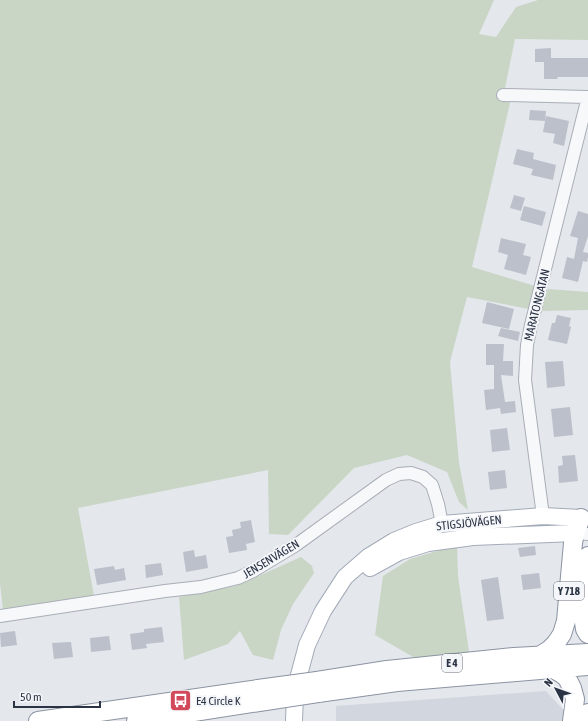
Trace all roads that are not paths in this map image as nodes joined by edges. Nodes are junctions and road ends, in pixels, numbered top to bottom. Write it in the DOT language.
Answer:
graph roads {
  1 [pos="502,95"];
  2 [pos="588,97"];
  3 [pos="542,516"];
  4 [pos="442,524"];
  5 [pos="585,529"];
  6 [pos="588,556"];
  7 [pos="333,595"];
  8 [pos="0,616"];
  9 [pos="588,634"];
  10 [pos="588,653"];
  11 [pos="541,655"];
  12 [pos="588,666"];
  13 [pos="553,669"];
  14 [pos="318,687"];
  15 [pos="258,696"];
  16 [pos="588,713"];
  17 [pos="38,721"];
  18 [pos="136,721"];
  19 [pos="294,721"];
  20 [pos="572,721"];
  21 [pos="587,721"];
  1 -- 2 [label="street, MARATONGATAN"];
  2 -- 3 [label="street, MARATONGATAN"];
  3 -- 4 [label="main road, STIGSJÖVÄGEN"];
  3 -- 5 [label="main road, STIGSJÖVÄGEN"];
  4 -- 7 [label="main road, STIGSJÖVÄGEN"];
  4 -- 8 [label="street, JENSENVÄGEN"];
  5 -- 7 [label="main road, STIGSJÖVÄGEN"];
  5 -- 11 [label="highway, Y 718"];
  6 -- 9 [label="highway, Y 718"];
  7 -- 19 [label="main road, STIGSJÖVÄGEN"];
  10 -- 11 [label="highway, E 4"];
  11 -- 14 [label="highway, E 4"];
  12 -- 13 [label="highway, E 4"];
  13 -- 14 [label="highway, E 4"];
  13 -- 20 [label="highway"];
  14 -- 15 [label="highway, E 4, bridge"];
  15 -- 17 [label="highway, E 4"];
  15 -- 18 [label="highway, E 4"];
  16 -- 21 [label="highway"];
}
